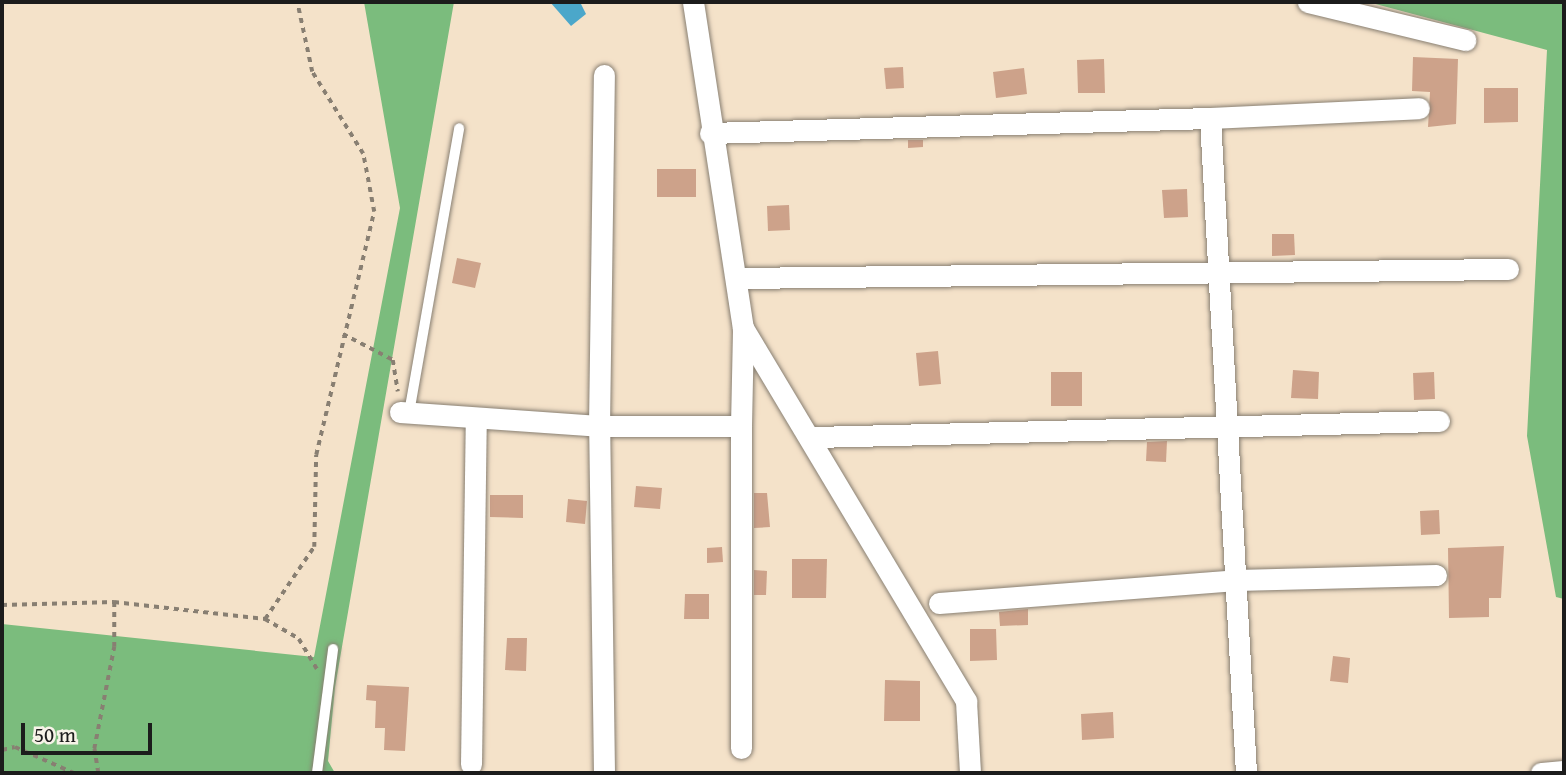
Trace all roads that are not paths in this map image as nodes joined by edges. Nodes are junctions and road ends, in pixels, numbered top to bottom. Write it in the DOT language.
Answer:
graph roads {
  1 [pos="693,2"];
  2 [pos="1308,2"];
  3 [pos="1465,40"];
  4 [pos="604,75"];
  5 [pos="1419,108"];
  6 [pos="1210,118"];
  7 [pos="459,128"];
  8 [pos="710,133"];
  9 [pos="1508,269"];
  10 [pos="1219,273"];
  11 [pos="738,278"];
  12 [pos="743,328"];
  13 [pos="405,413"];
  14 [pos="476,418"];
  15 [pos="1439,421"];
  16 [pos="1227,424"];
  17 [pos="599,425"];
  18 [pos="741,426"];
  19 [pos="814,438"];
  20 [pos="1436,575"];
  21 [pos="1236,580"];
  22 [pos="939,603"];
  23 [pos="332,649"];
  24 [pos="741,748"];
  25 [pos="471,764"];
  26 [pos="1564,771"];
  27 [pos="317,773"];
  28 [pos="604,773"];
  29 [pos="970,773"];
  30 [pos="1246,773"];
  31 [pos="1541,773"];
  1 -- 8 [label="street"];
  2 -- 3 [label="street"];
  4 -- 17 [label="street"];
  5 -- 6 [label="street"];
  6 -- 8 [label="street"];
  6 -- 10 [label="street"];
  7 -- 13 [label="lane"];
  8 -- 11 [label="street"];
  9 -- 10 [label="street"];
  10 -- 11 [label="street"];
  10 -- 16 [label="street"];
  11 -- 12 [label="street"];
  12 -- 18 [label="street"];
  12 -- 19 [label="street"];
  13 -- 14 [label="street"];
  14 -- 17 [label="street"];
  14 -- 25 [label="street"];
  15 -- 16 [label="street"];
  16 -- 19 [label="street"];
  16 -- 21 [label="street"];
  17 -- 18 [label="street"];
  17 -- 28 [label="street"];
  18 -- 24 [label="street"];
  19 -- 29 [label="street"];
  20 -- 21 [label="street"];
  21 -- 22 [label="street"];
  21 -- 30 [label="street"];
  23 -- 27 [label="lane"];
  26 -- 31 [label="street"];
}
